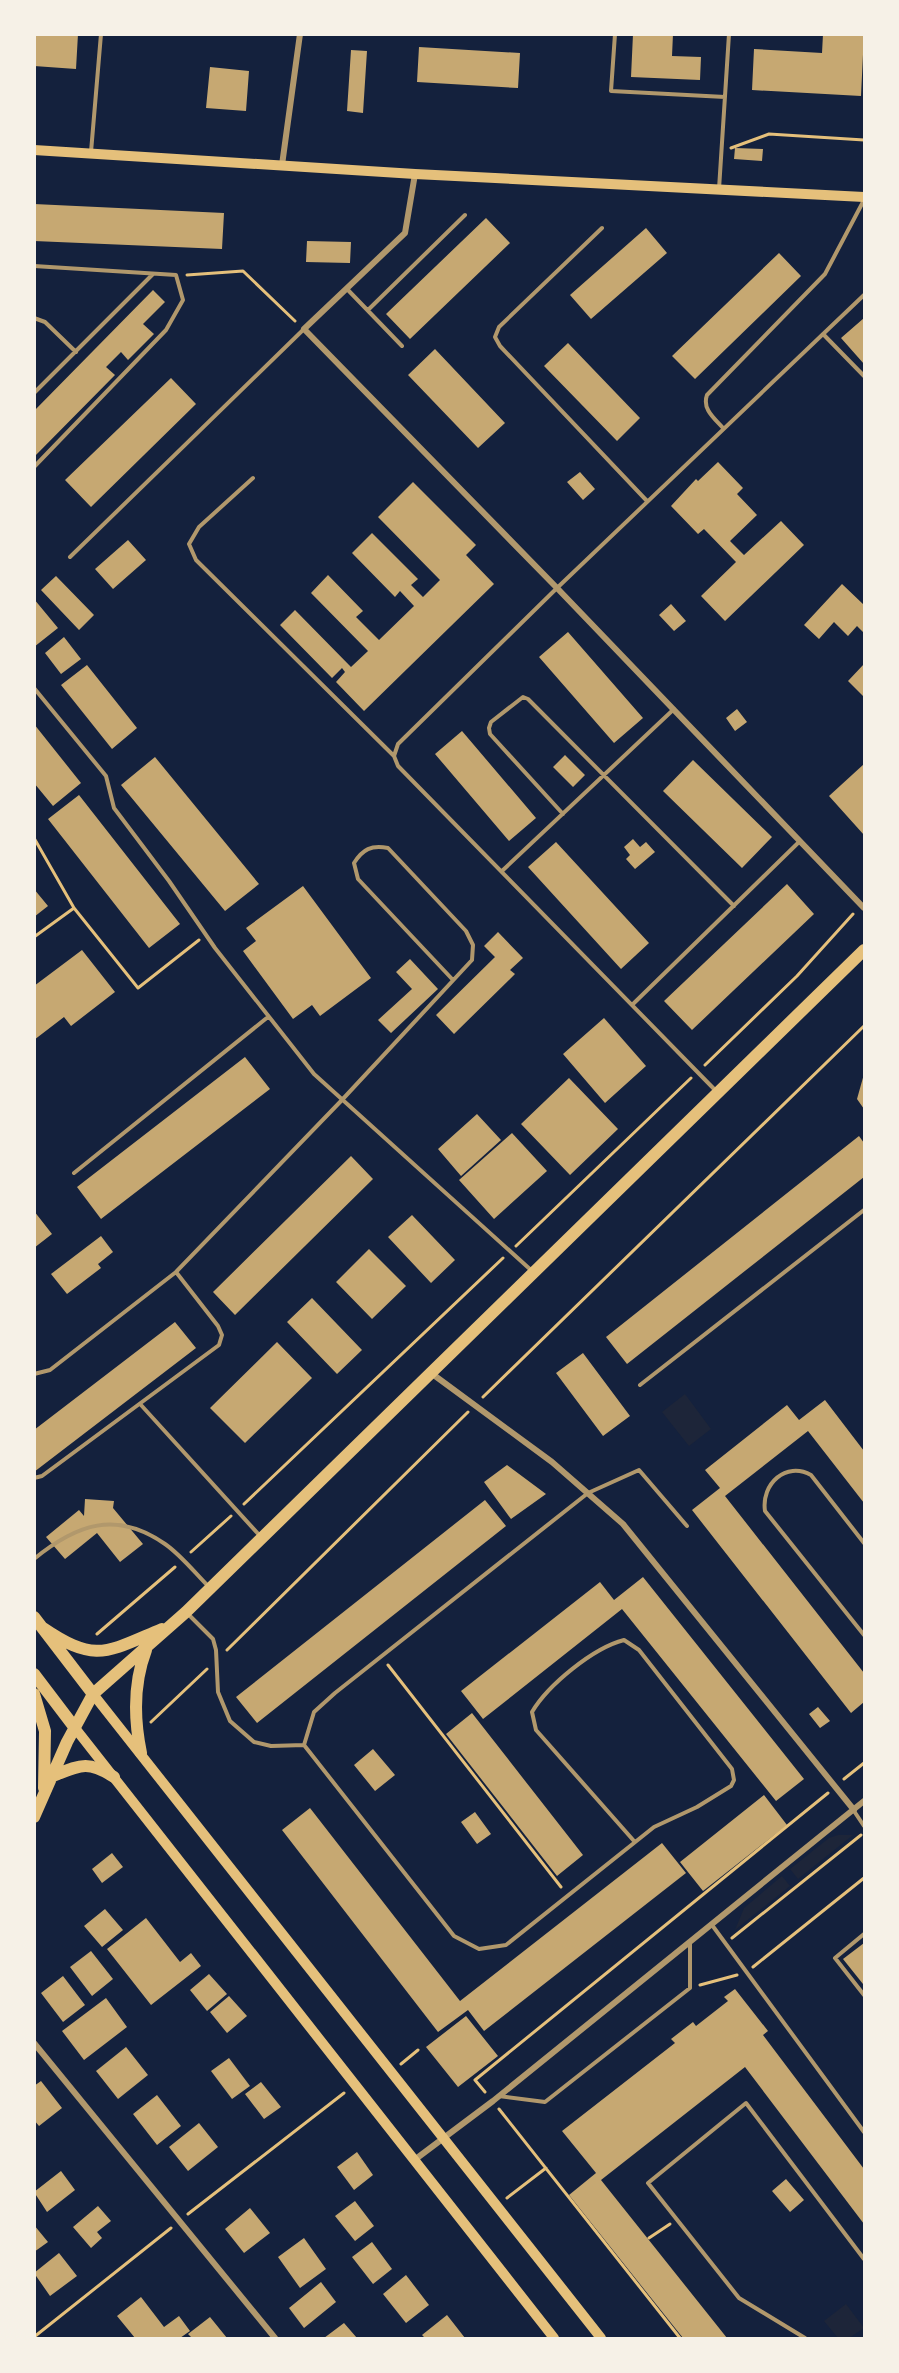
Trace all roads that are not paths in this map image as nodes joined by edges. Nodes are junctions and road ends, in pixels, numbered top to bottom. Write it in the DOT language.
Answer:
graph roads {
  1 [pos="101,34"];
  2 [pos="300,34"];
  3 [pos="615,34"];
  4 [pos="729,34"];
  5 [pos="725,97"];
  6 [pos="34,150"];
  7 [pos="91,153"];
  8 [pos="282,165"];
  9 [pos="415,174"];
  10 [pos="719,189"];
  11 [pos="864,198"];
  12 [pos="465,215"];
  13 [pos="602,228"];
  14 [pos="34,266"];
  15 [pos="153,274"];
  16 [pos="347,289"];
  17 [pos="864,296"];
  18 [pos="368,310"];
  19 [pos="34,318"];
  20 [pos="304,330"];
  21 [pos="823,334"];
  22 [pos="402,346"];
  23 [pos="76,352"];
  24 [pos="864,376"];
  25 [pos="34,393"];
  26 [pos="723,428"];
  27 [pos="34,467"];
  28 [pos="253,478"];
  29 [pos="647,501"];
  30 [pos="70,557"];
  31 [pos="557,588"];
  32 [pos="34,688"];
  33 [pos="674,709"];
  34 [pos="394,756"];
  35 [pos="605,774"];
  36 [pos="563,814"];
  37 [pos="800,841"];
  38 [pos="502,871"];
  39 [pos="863,905"];
  40 [pos="734,906"];
  41 [pos="863,954"];
  42 [pos="453,980"];
  43 [pos="632,1005"];
  44 [pos="268,1017"];
  45 [pos="717,1092"];
  46 [pos="341,1101"];
  47 [pos="74,1173"];
  48 [pos="864,1210"];
  49 [pos="176,1272"];
  50 [pos="533,1272"];
  51 [pos="430,1372"];
  52 [pos="34,1374"];
  53 [pos="640,1385"];
  54 [pos="141,1405"];
  55 [pos="34,1478"];
  56 [pos="588,1493"];
  57 [pos="687,1526"];
  58 [pos="261,1538"];
  59 [pos="864,1542"];
  60 [pos="34,1559"];
  61 [pos="209,1588"];
  62 [pos="186,1612"];
  63 [pos="34,1617"];
  64 [pos="169,1626"];
  65 [pos="43,1628"];
  66 [pos="864,1635"];
  67 [pos="146,1649"];
  68 [pos="34,1674"];
  69 [pos="34,1694"];
  70 [pos="93,1694"];
  71 [pos="75,1728"];
  72 [pos="304,1745"];
  73 [pos="141,1754"];
  74 [pos="53,1776"];
  75 [pos="114,1777"];
  76 [pos="44,1796"];
  77 [pos="864,1801"];
  78 [pos="854,1810"];
  79 [pos="34,1817"];
  80 [pos="864,1826"];
  81 [pos="634,1841"];
  82 [pos="712,1925"];
  83 [pos="864,1934"];
  84 [pos="690,1942"];
  85 [pos="864,1995"];
  86 [pos="34,2043"];
  87 [pos="499,2096"];
  88 [pos="864,2132"];
  89 [pos="442,2138"];
  90 [pos="413,2161"];
  91 [pos="864,2259"];
  92 [pos="275,2338"];
  93 [pos="554,2338"];
  94 [pos="601,2338"];
  95 [pos="805,2338"];
  1 -- 7 [label="lane"];
  2 -- 8 [label="street"];
  3 -- 5 [label="lane"];
  4 -- 5 [label="lane"];
  5 -- 10 [label="lane"];
  6 -- 7 [label="main road"];
  7 -- 8 [label="main road"];
  8 -- 9 [label="main road"];
  9 -- 10 [label="main road"];
  9 -- 16 [label="street"];
  10 -- 11 [label="main road"];
  11 -- 26 [label="lane"];
  12 -- 18 [label="lane"];
  13 -- 29 [label="lane"];
  14 -- 15 [label="lane"];
  15 -- 23 [label="lane"];
  15 -- 27 [label="lane"];
  16 -- 18 [label="lane"];
  16 -- 20 [label="street"];
  17 -- 21 [label="lane"];
  18 -- 22 [label="lane"];
  19 -- 23 [label="lane"];
  20 -- 30 [label="lane"];
  20 -- 31 [label="street"];
  21 -- 24 [label="lane"];
  21 -- 26 [label="lane"];
  23 -- 25 [label="lane"];
  26 -- 29 [label="lane"];
  28 -- 34 [label="lane"];
  29 -- 31 [label="lane"];
  31 -- 33 [label="street"];
  31 -- 34 [label="lane"];
  32 -- 44 [label="lane"];
  33 -- 35 [label="lane"];
  33 -- 37 [label="street"];
  34 -- 38 [label="lane"];
  35 -- 36 [label="lane"];
  35 -- 36 [label="lane"];
  35 -- 40 [label="lane"];
  36 -- 38 [label="lane"];
  37 -- 39 [label="street"];
  37 -- 40 [label="lane"];
  38 -- 43 [label="lane"];
  40 -- 43 [label="lane"];
  41 -- 45 [label="main road"];
  42 -- 42 [label="lane"];
  42 -- 46 [label="lane"];
  43 -- 45 [label="lane"];
  44 -- 46 [label="lane"];
  44 -- 47 [label="lane"];
  45 -- 50 [label="main road"];
  46 -- 49 [label="lane"];
  46 -- 50 [label="lane"];
  48 -- 53 [label="lane"];
  49 -- 52 [label="lane"];
  49 -- 54 [label="lane"];
  50 -- 51 [label="main road"];
  51 -- 56 [label="street"];
  51 -- 58 [label="main road"];
  54 -- 55 [label="lane"];
  54 -- 58 [label="lane"];
  56 -- 57 [label="lane"];
  56 -- 72 [label="lane"];
  56 -- 78 [label="street"];
  58 -- 61 [label="main road"];
  59 -- 66 [label="lane"];
  60 -- 61 [label="lane"];
  61 -- 62 [label="main road"];
  62 -- 64 [label="main road"];
  62 -- 72 [label="lane"];
  63 -- 65 [label="main road"];
  64 -- 65 [label="main road"];
  64 -- 67 [label="main road"];
  65 -- 70 [label="main road"];
  67 -- 70 [label="main road"];
  67 -- 73 [label="main road"];
  68 -- 71 [label="main road"];
  69 -- 76 [label="main road"];
  70 -- 71 [label="main road"];
  70 -- 73 [label="main road"];
  71 -- 74 [label="main road"];
  71 -- 75 [label="main road"];
  72 -- 81 [label="lane"];
  73 -- 89 [label="main road"];
  74 -- 75 [label="main road"];
  74 -- 76 [label="main road"];
  75 -- 90 [label="main road"];
  76 -- 79 [label="main road"];
  77 -- 78 [label="street"];
  78 -- 80 [label="lane"];
  78 -- 82 [label="street"];
  81 -- 81 [label="lane"];
  82 -- 84 [label="street"];
  82 -- 88 [label="lane"];
  83 -- 85 [label="lane"];
  84 -- 87 [label="street"];
  84 -- 87 [label="lane"];
  86 -- 92 [label="street"];
  87 -- 89 [label="street"];
  89 -- 90 [label="street"];
  89 -- 94 [label="main road"];
  90 -- 93 [label="main road"];
  91 -- 95 [label="lane"];
}
